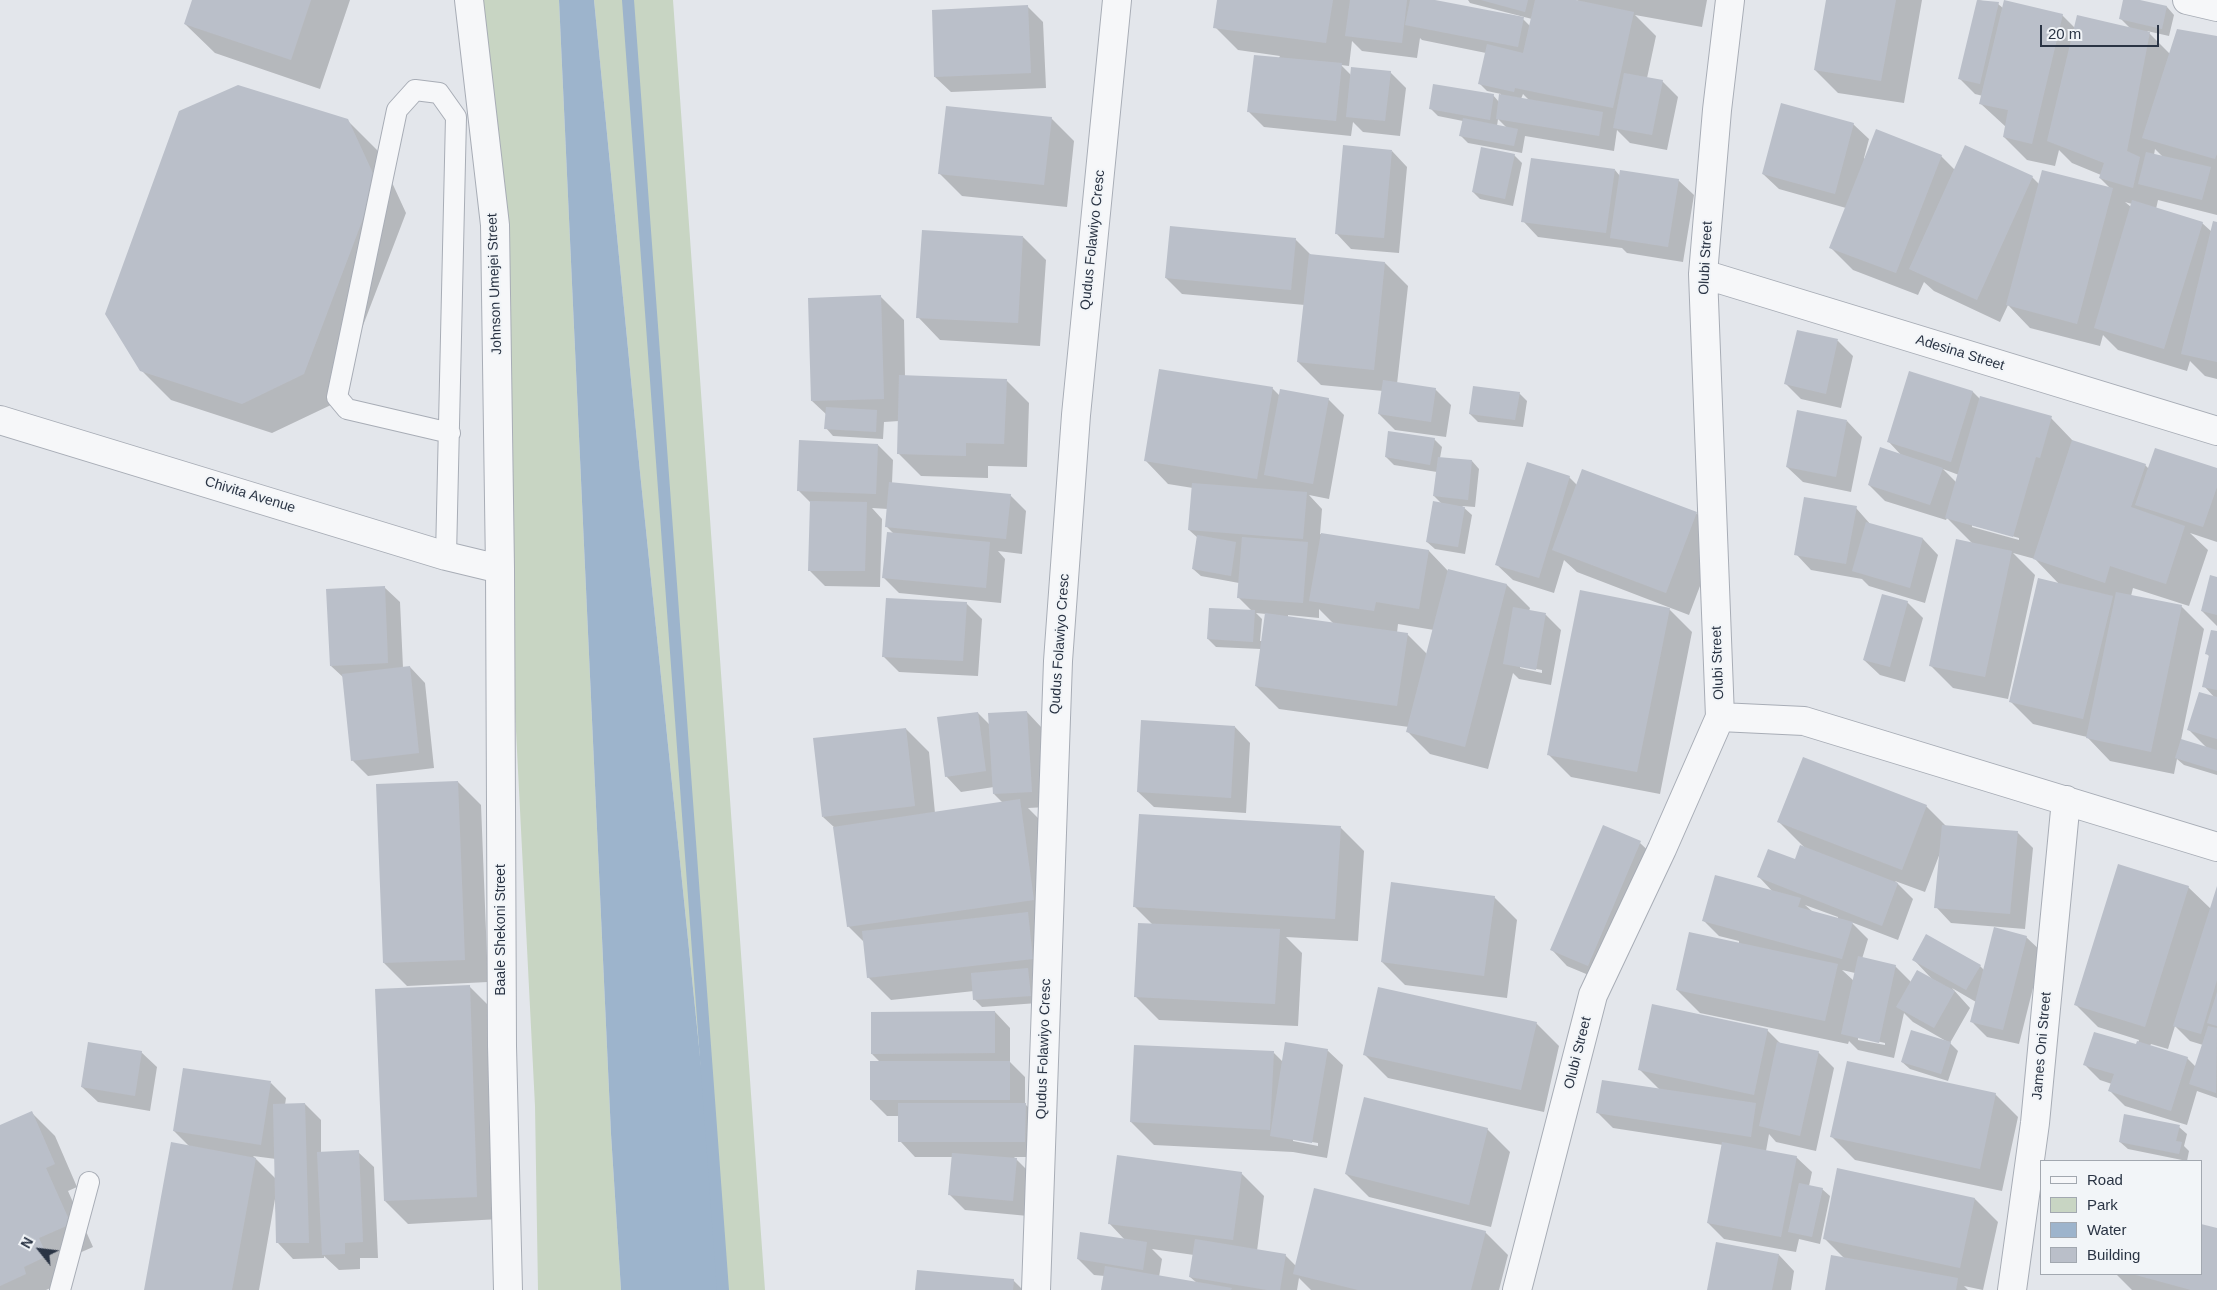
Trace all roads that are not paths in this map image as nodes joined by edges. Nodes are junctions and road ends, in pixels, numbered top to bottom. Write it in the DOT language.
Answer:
graph roads {
  1 [pos="469,0"];
  2 [pos="1117,0"];
  3 [pos="1730,0"];
  4 [pos="2187,0"];
  5 [pos="2217,7"];
  6 [pos="1703,274"];
  7 [pos="0,420"];
  8 [pos="2217,431"];
  9 [pos="450,433"];
  10 [pos="446,556"];
  11 [pos="500,569"];
  12 [pos="1720,717"];
  13 [pos="2066,800"];
  14 [pos="2217,846"];
  15 [pos="89,1182"];
  16 [pos="60,1290"];
  17 [pos="508,1290"];
  18 [pos="1036,1290"];
  19 [pos="1517,1290"];
  20 [pos="2012,1290"];
  1 -- 11 [label="street, Johnson Umejei Street"];
  2 -- 18 [label="street, Qudus Folawiyo Cresc"];
  3 -- 6 [label="street, Olubi Street"];
  4 -- 5 [label="street"];
  6 -- 8 [label="street, Adesina Street"];
  6 -- 12 [label="street, Olubi Street"];
  7 -- 10 [label="street, Chivita Avenue"];
  9 -- 9 [label="lane"];
  9 -- 10 [label="lane"];
  10 -- 11 [label="street, Chivita Avenue"];
  11 -- 17 [label="street, Baale Shekoni Street"];
  12 -- 13 [label="street"];
  12 -- 19 [label="street, Olubi Street"];
  13 -- 14 [label="street"];
  13 -- 20 [label="street, James Oni Street"];
  15 -- 16 [label="lane"];
}
